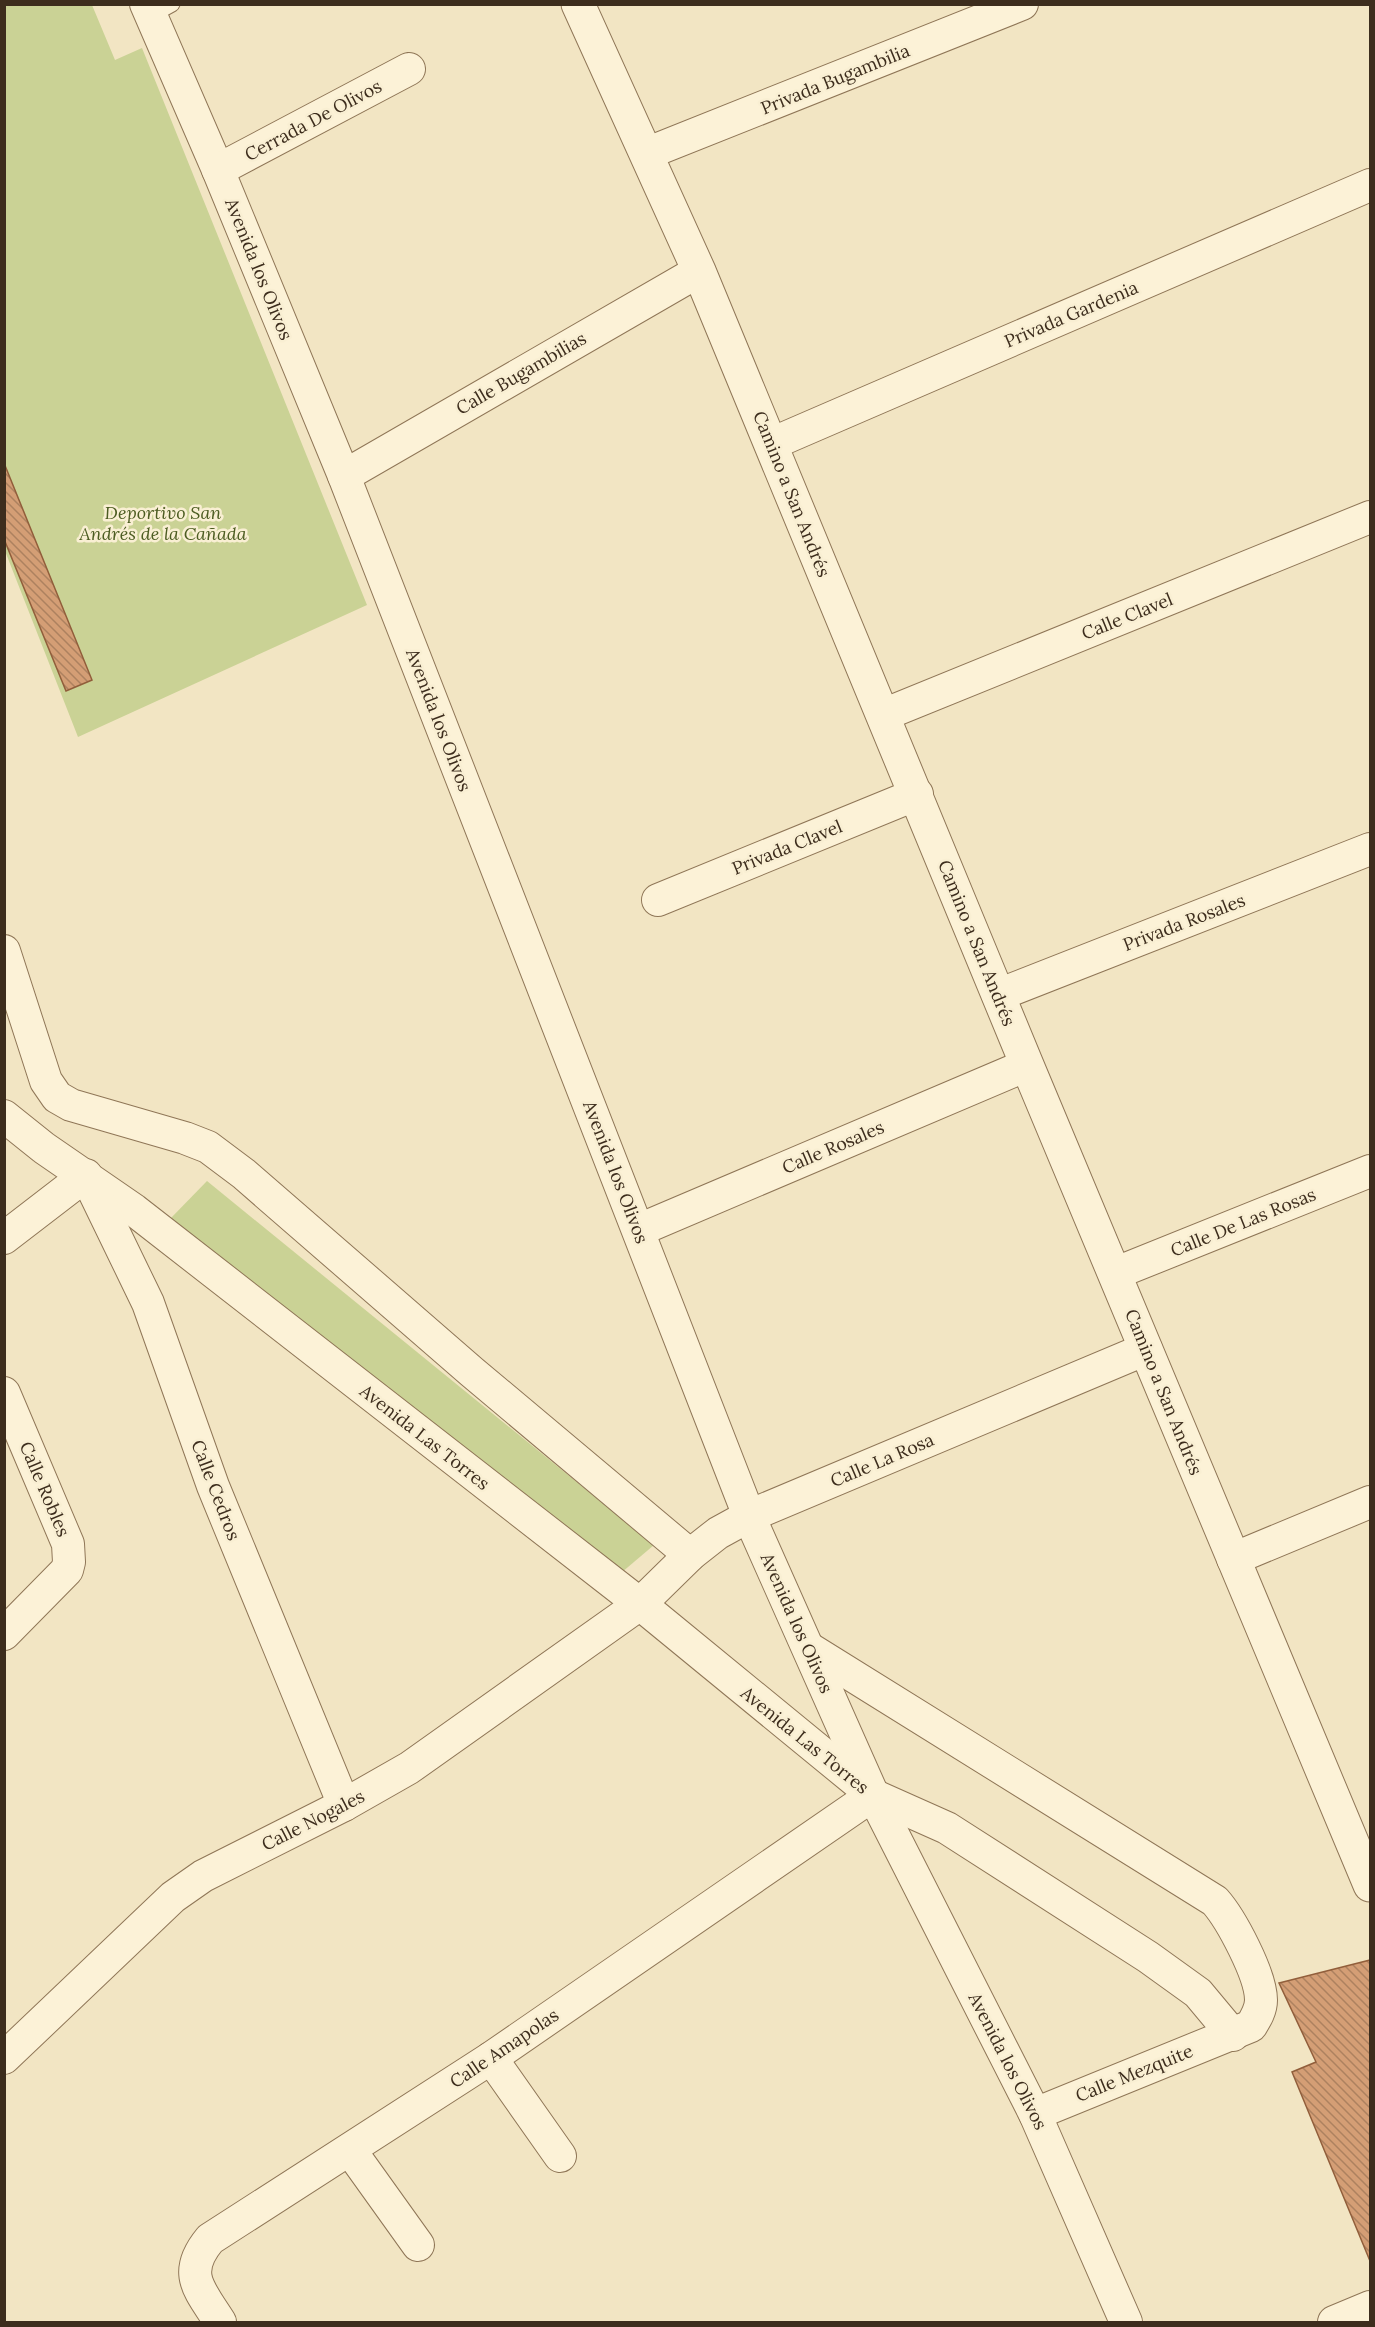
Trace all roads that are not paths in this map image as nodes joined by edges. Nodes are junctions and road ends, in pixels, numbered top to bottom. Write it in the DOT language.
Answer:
graph roads {
  1 [pos="578,4"];
  2 [pos="1022,4"];
  3 [pos="157,8"];
  4 [pos="409,69"];
  5 [pos="648,153"];
  6 [pos="218,170"];
  7 [pos="1371,185"];
  8 [pos="699,271"];
  9 [pos="771,444"];
  10 [pos="344,476"];
  11 [pos="1371,517"];
  12 [pos="883,715"];
  13 [pos="917,794"];
  14 [pos="1371,849"];
  15 [pos="658,900"];
  16 [pos="4,951"];
  17 [pos="998,995"];
  18 [pos="1027,1065"];
  19 [pos="4,1116"];
  20 [pos="1371,1172"];
  21 [pos="86,1175"];
  22 [pos="639,1230"];
  23 [pos="4,1238"];
  24 [pos="1116,1273"];
  25 [pos="1146,1349"];
  26 [pos="4,1393"];
  27 [pos="1371,1502"];
  28 [pos="749,1515"];
  29 [pos="690,1555"];
  30 [pos="1233,1559"];
  31 [pos="640,1604"];
  32 [pos="4,1634"];
  33 [pos="810,1649"];
  34 [pos="873,1795"];
  35 [pos="344,1806"];
  36 [pos="1361,1836"];
  37 [pos="1371,1885"];
  38 [pos="1233,2035"];
  39 [pos="4,2058"];
  40 [pos="491,2058"];
  41 [pos="1035,2114"];
  42 [pos="350,2150"];
  43 [pos="560,2156"];
  44 [pos="418,2245"];
  45 [pos="1371,2307"];
  46 [pos="1122,2321"];
  47 [pos="220,2322"];
  48 [pos="1334,2322"];
  1 -- 5 [label="street, Camino a San Andrés"];
  2 -- 5 [label="street, Privada Bugambilia"];
  3 -- 6 [label="street, Avenida los Olivos"];
  4 -- 6 [label="street, Cerrada De Olivos"];
  5 -- 8 [label="street, Camino a San Andrés"];
  6 -- 10 [label="street, Avenida los Olivos"];
  7 -- 9 [label="street, Privada Gardenia"];
  8 -- 9 [label="street, Camino a San Andrés"];
  8 -- 10 [label="street, Calle Bugambilias"];
  9 -- 12 [label="street, Camino a San Andrés"];
  10 -- 22 [label="street, Avenida los Olivos"];
  11 -- 12 [label="street, Calle Clavel"];
  12 -- 13 [label="street, Camino a San Andrés"];
  13 -- 15 [label="street, Privada Clavel"];
  13 -- 17 [label="street, Camino a San Andrés"];
  14 -- 17 [label="street, Privada Rosales"];
  16 -- 29 [label="street"];
  17 -- 18 [label="street, Camino a San Andrés"];
  18 -- 22 [label="street, Calle Rosales"];
  18 -- 24 [label="street, Camino a San Andrés"];
  19 -- 21 [label="street, Avenida Las Torres"];
  20 -- 24 [label="street, Calle De Las Rosas"];
  21 -- 23 [label="street"];
  21 -- 31 [label="street, Avenida Las Torres"];
  21 -- 35 [label="street, Calle Cedros"];
  22 -- 28 [label="street, Avenida los Olivos"];
  24 -- 25 [label="street, Camino a San Andrés"];
  25 -- 28 [label="street, Calle La Rosa"];
  25 -- 30 [label="street, Camino a San Andrés"];
  26 -- 32 [label="street, Calle Robles"];
  27 -- 30 [label="street"];
  28 -- 29 [label="street, Calle La Rosa"];
  28 -- 33 [label="street, Avenida los Olivos"];
  29 -- 31 [label="street, Calle La Rosa"];
  30 -- 36 [label="street, Camino a San Andrés"];
  31 -- 34 [label="street, Avenida Las Torres"];
  31 -- 35 [label="street, Calle Nogales"];
  33 -- 34 [label="street, Avenida los Olivos"];
  33 -- 38 [label="street"];
  34 -- 38 [label="street, Avenida Las Torres"];
  34 -- 40 [label="street, Calle Amapolas"];
  34 -- 41 [label="street, Avenida los Olivos"];
  35 -- 39 [label="street, Calle Nogales"];
  36 -- 37 [label="street, Camino a San Andrés"];
  38 -- 41 [label="street, Calle Mezquite"];
  40 -- 42 [label="street, Calle Amapolas"];
  40 -- 43 [label="street"];
  41 -- 46 [label="street, Avenida los Olivos"];
  42 -- 44 [label="street"];
  42 -- 47 [label="street, Calle Amapolas"];
  45 -- 48 [label="street"];
}
